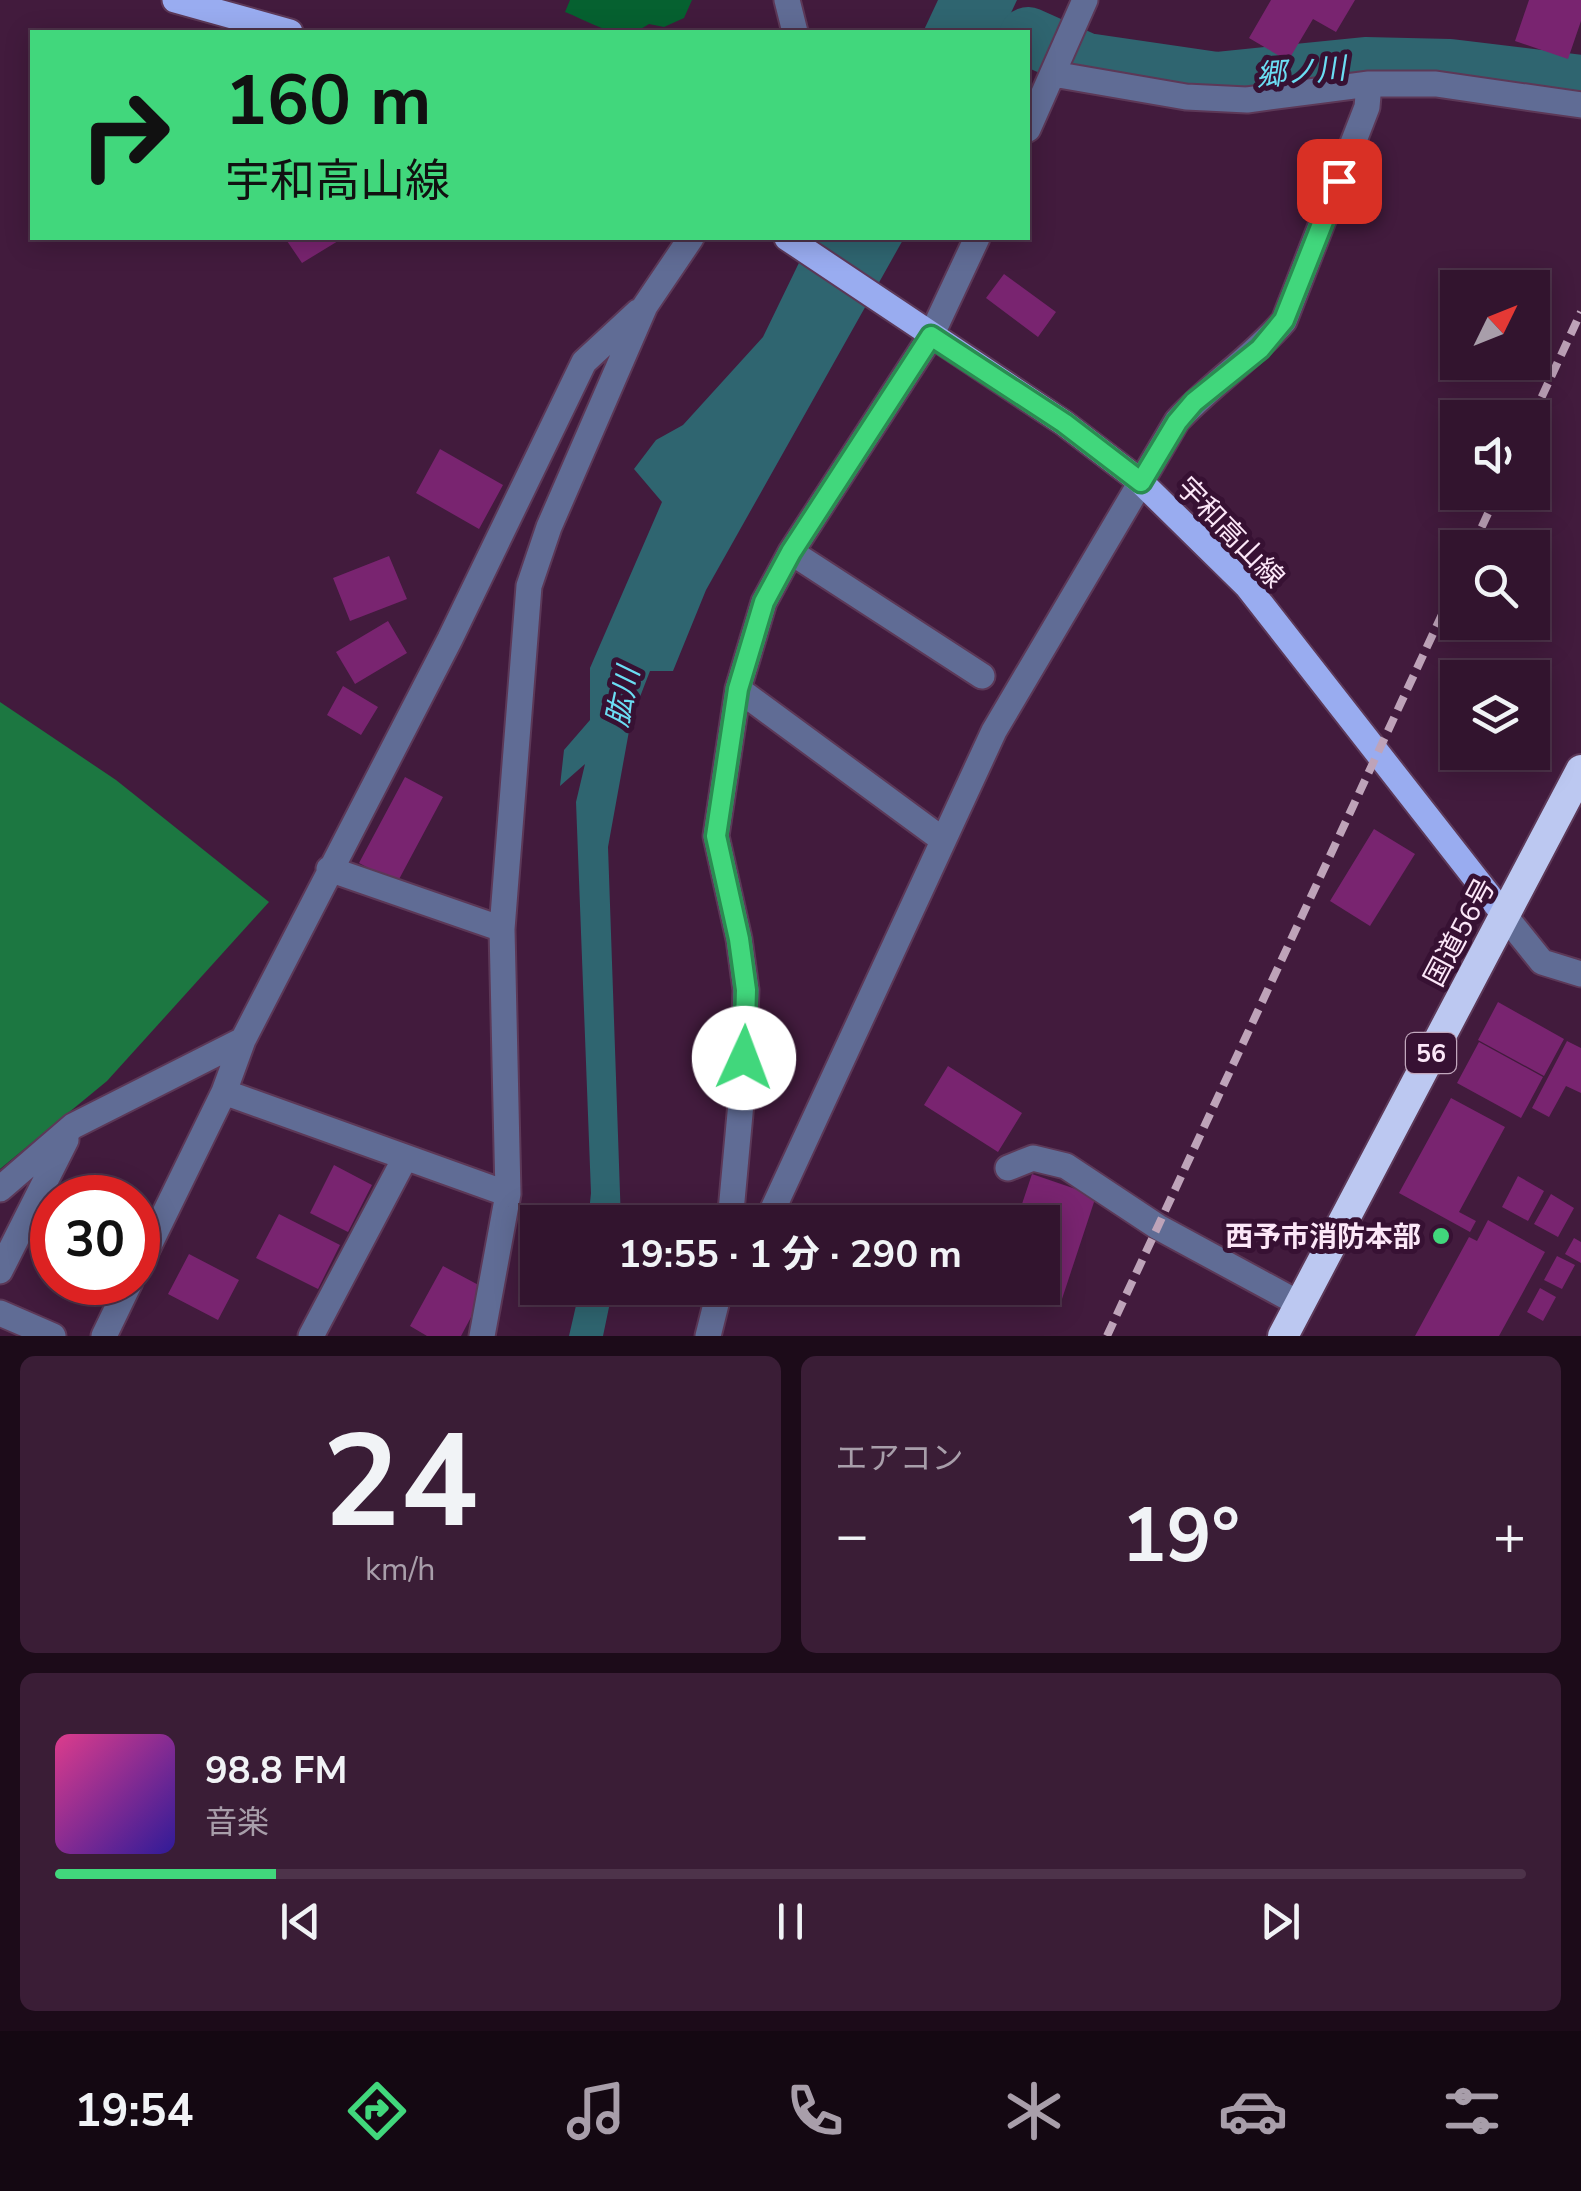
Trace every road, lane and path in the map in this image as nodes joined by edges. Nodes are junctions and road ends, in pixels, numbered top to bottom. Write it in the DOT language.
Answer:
graph roads {
  1 [pos="175,0"];
  2 [pos="788,0"];
  3 [pos="1085,0"];
  4 [pos="283,30"];
  5 [pos="795,30"];
  6 [pos="1053,74"];
  7 [pos="1369,84"];
  8 [pos="1581,106"];
  9 [pos="1030,125"];
  10 [pos="690,240"];
  11 [pos="790,240"];
  12 [pos="976,240"];
  13 [pos="645,306"];
  14 [pos="922,330"];
  15 [pos="1141,482"];
  16 [pos="791,552"];
  17 [pos="982,676"];
  18 [pos="738,689"];
  19 [pos="1581,770"];
  20 [pos="943,840"];
  21 [pos="329,869"];
  22 [pos="1504,916"];
  23 [pos="502,930"];
  24 [pos="1581,974"];
  25 [pos="243,1040"];
  26 [pos="224,1092"];
  27 [pos="73,1126"];
  28 [pos="404,1158"];
  29 [pos="1008,1168"];
  30 [pos="0,1189"];
  31 [pos="508,1194"];
  32 [pos="732,1205"];
  33 [pos="775,1205"];
  34 [pos="160,1223"];
  35 [pos="0,1271"];
  36 [pos="1298,1303"];
  37 [pos="119,1305"];
  38 [pos="716,1305"];
  39 [pos="0,1313"];
  40 [pos="53,1336"];
  41 [pos="104,1336"];
  42 [pos="311,1336"];
  43 [pos="482,1336"];
  44 [pos="708,1336"];
  45 [pos="1283,1336"];
  1 -- 4 [label="main road"];
  2 -- 5 [label="street"];
  3 -- 6 [label="street"];
  6 -- 7 [label="street"];
  6 -- 9 [label="street"];
  7 -- 8 [label="street"];
  7 -- 15 [label="street"];
  10 -- 13 [label="street"];
  11 -- 14 [label="main road, 宇和高山線"];
  12 -- 14 [label="street"];
  13 -- 21 [label="street"];
  13 -- 23 [label="street"];
  14 -- 15 [label="main road, 宇和高山線"];
  14 -- 16 [label="street"];
  15 -- 20 [label="street"];
  15 -- 22 [label="main road, 宇和高山線"];
  16 -- 17 [label="street"];
  16 -- 18 [label="street"];
  18 -- 20 [label="street"];
  18 -- 32 [label="street"];
  19 -- 22 [label="highway, 国道56号 / 56"];
  20 -- 33 [label="street"];
  21 -- 23 [label="street"];
  21 -- 25 [label="street"];
  22 -- 24 [label="street"];
  22 -- 36 [label="highway, 国道56号 / 56"];
  23 -- 31 [label="street"];
  25 -- 26 [label="street"];
  25 -- 27 [label="street"];
  26 -- 28 [label="street"];
  26 -- 34 [label="street"];
  27 -- 30 [label="street"];
  27 -- 35 [label="street"];
  28 -- 31 [label="street"];
  28 -- 42 [label="street"];
  29 -- 36 [label="street"];
  31 -- 43 [label="street"];
  36 -- 45 [label="highway, 国道56号 / 56"];
  37 -- 41 [label="street"];
  38 -- 44 [label="street"];
  39 -- 40 [label="street"];
}
